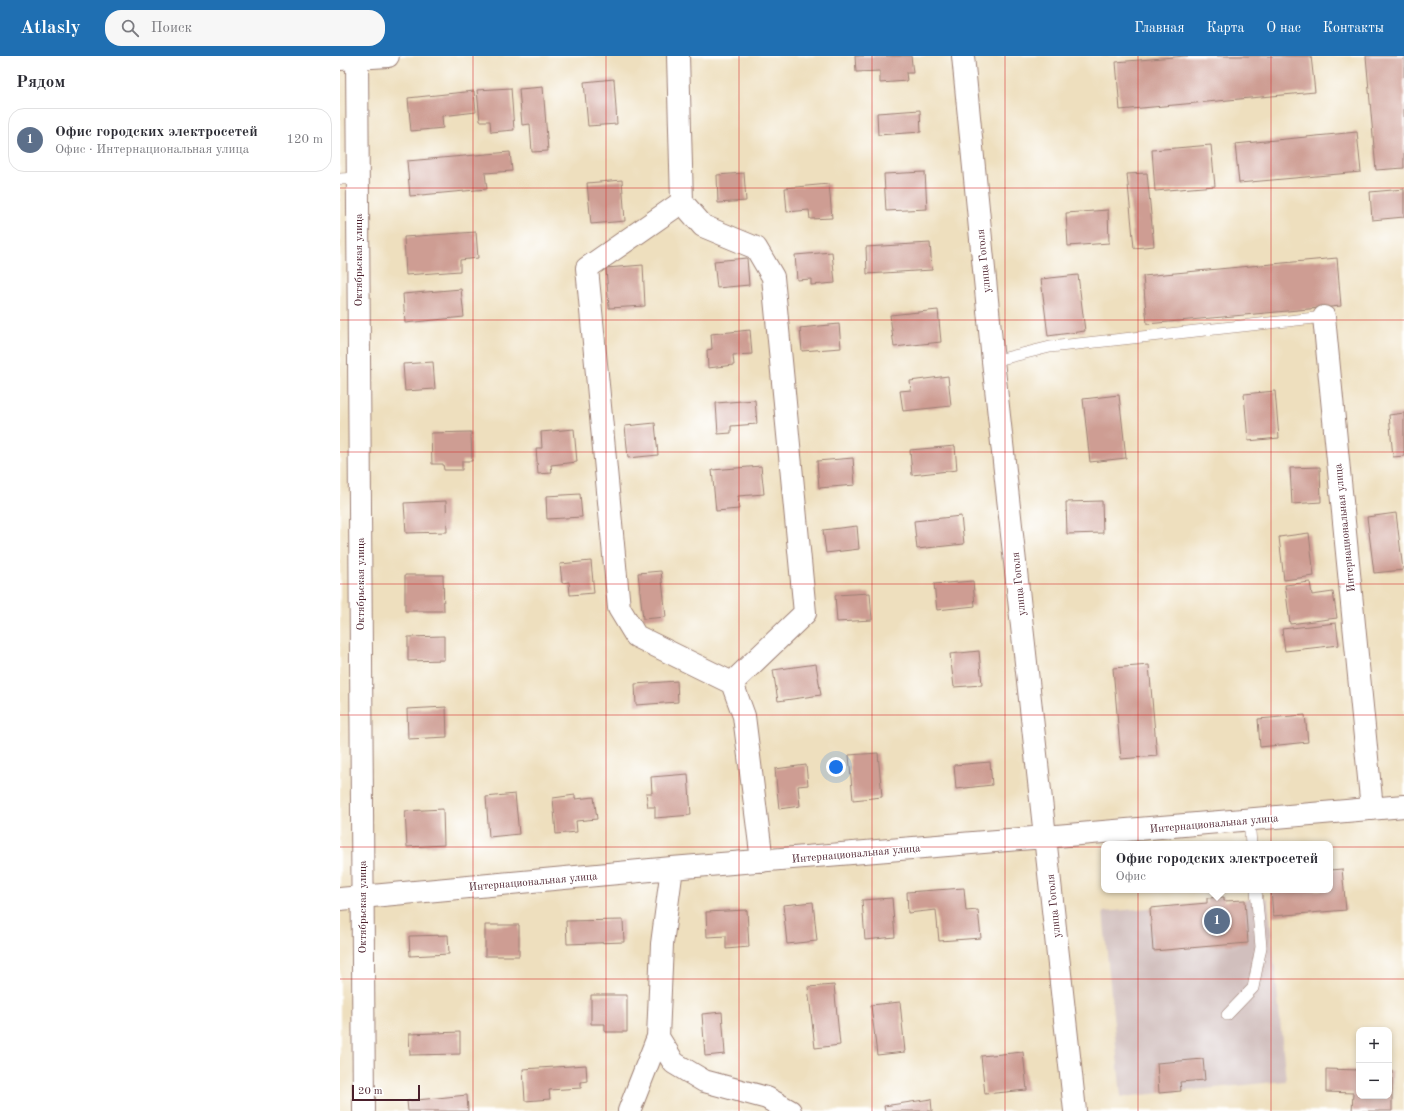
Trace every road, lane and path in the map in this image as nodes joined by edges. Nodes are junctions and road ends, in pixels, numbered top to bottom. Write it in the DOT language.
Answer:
graph roads {
  1 [pos="388,56"];
  2 [pos="678,56"];
  3 [pos="963,56"];
  4 [pos="351,58"];
  5 [pos="349,178"];
  6 [pos="682,202"];
  7 [pos="1324,318"];
  8 [pos="993,361"];
  9 [pos="732,683"];
  10 [pos="1404,806"];
  11 [pos="1372,810"];
  12 [pos="1249,820"];
  13 [pos="1045,837"];
  14 [pos="1252,841"];
  15 [pos="762,861"];
  16 [pos="672,868"];
  17 [pos="1256,893"];
  18 [pos="362,897"];
  19 [pos="340,899"];
  20 [pos="1226,1015"];
  21 [pos="658,1038"];
  22 [pos="364,1111"];
  23 [pos="629,1111"];
  24 [pos="790,1111"];
  25 [pos="1074,1111"];
  1 -- 4 [label="street"];
  2 -- 6 [label="street"];
  3 -- 8 [label="street, улица Гоголя"];
  4 -- 5 [label="street, Октябрьская улица"];
  5 -- 18 [label="street, Октябрьская улица"];
  6 -- 9 [label="street"];
  6 -- 9 [label="street"];
  7 -- 8 [label="lane"];
  7 -- 11 [label="street, Интернациональная улица"];
  8 -- 13 [label="street, улица Гоголя"];
  9 -- 15 [label="street"];
  10 -- 11 [label="street, Интернациональная улица"];
  11 -- 12 [label="street, Интернациональная улица"];
  12 -- 13 [label="street, Интернациональная улица"];
  12 -- 14 [label="lane"];
  13 -- 15 [label="street, Интернациональная улица"];
  13 -- 25 [label="street, улица Гоголя"];
  15 -- 16 [label="street, Интернациональная улица"];
  16 -- 18 [label="street, Интернациональная улица"];
  16 -- 21 [label="street"];
  17 -- 20 [label="lane"];
  18 -- 19 [label="street, Интернациональная улица"];
  18 -- 22 [label="street, Октябрьская улица"];
  21 -- 23 [label="street"];
  21 -- 24 [label="street"];
}
